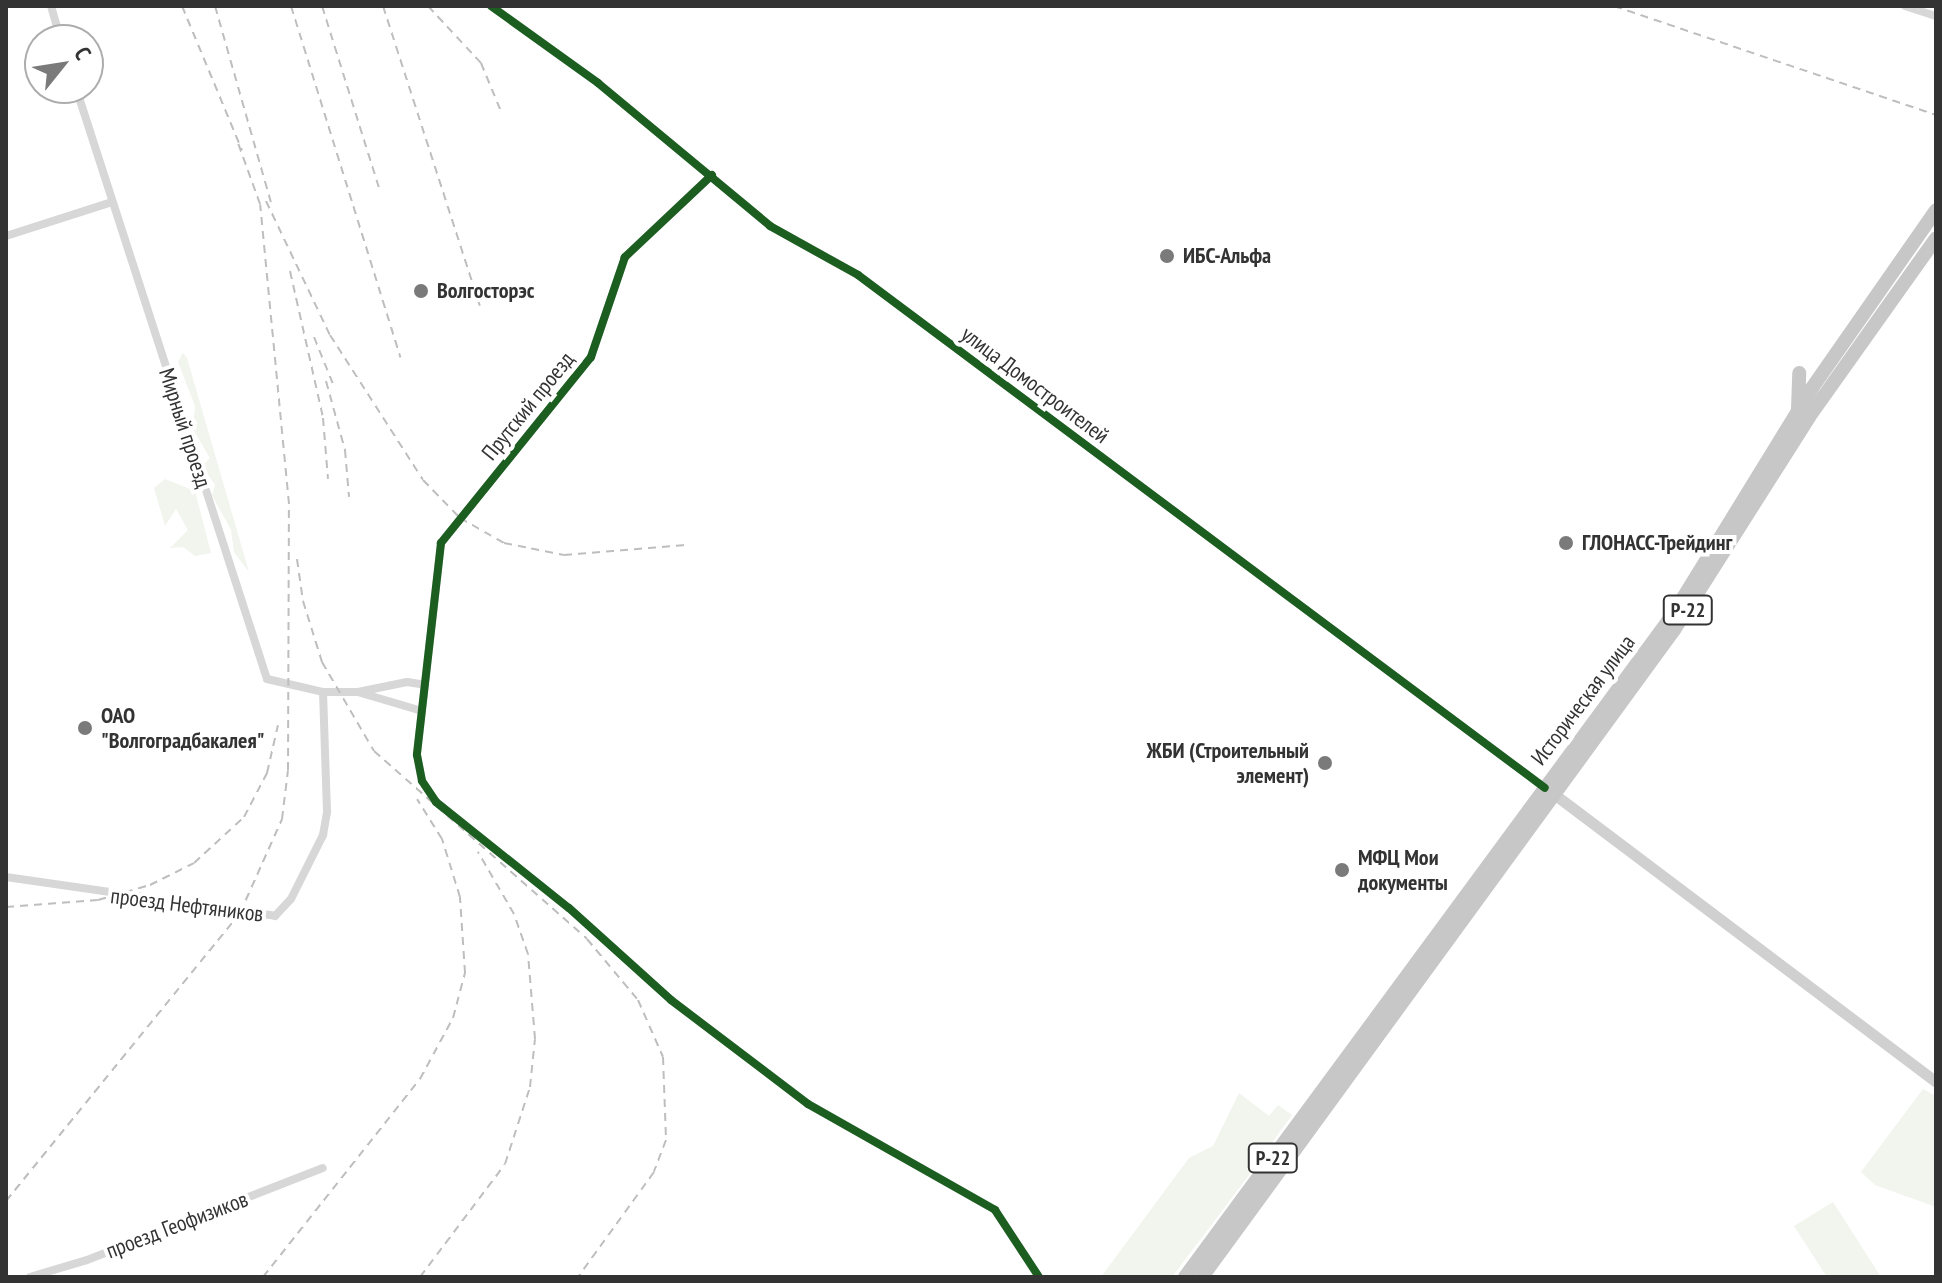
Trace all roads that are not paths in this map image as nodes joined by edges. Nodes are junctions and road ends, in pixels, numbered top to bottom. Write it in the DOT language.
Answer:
graph roads {
  1 [pos="491,6"];
  2 [pos="1905,6"];
  3 [pos="1936,16"];
  4 [pos="81,104"];
  5 [pos="712,175"];
  6 [pos="112,202"];
  7 [pos="1936,210"];
  8 [pos="6,236"];
  9 [pos="1936,238"];
  10 [pos="425,685"];
  11 [pos="323,692"];
  12 [pos="358,692"];
  13 [pos="422,711"];
  14 [pos="1551,792"];
  15 [pos="6,877"];
  16 [pos="1936,1082"];
  17 [pos="323,1168"];
  18 [pos="30,1277"];
  19 [pos="1039,1277"];
  20 [pos="1185,1277"];
  21 [pos="1202,1277"];
  1 -- 5 [label="street, улица Домостроителей"];
  2 -- 3 [label="street"];
  4 -- 6 [label="street, Мирный проезд"];
  5 -- 10 [label="street, Прутский проезд"];
  5 -- 14 [label="street, улица Домостроителей"];
  6 -- 8 [label="street"];
  6 -- 11 [label="street, Мирный проезд"];
  7 -- 14 [label="highway, Историческая улица / Р-22"];
  9 -- 14 [label="highway, Историческая улица / Р-22"];
  10 -- 12 [label="street"];
  10 -- 13 [label="street, Прутский проезд"];
  11 -- 12 [label="street, Мирный проезд"];
  11 -- 15 [label="street, проезд Нефтяников"];
  12 -- 13 [label="street"];
  13 -- 19 [label="street, Прутский проезд"];
  14 -- 16 [label="main road"];
  14 -- 20 [label="highway, Историческая улица / Р-22"];
  14 -- 21 [label="highway, Историческая улица / Р-22"];
  17 -- 18 [label="street, проезд Геофизиков"];
}
